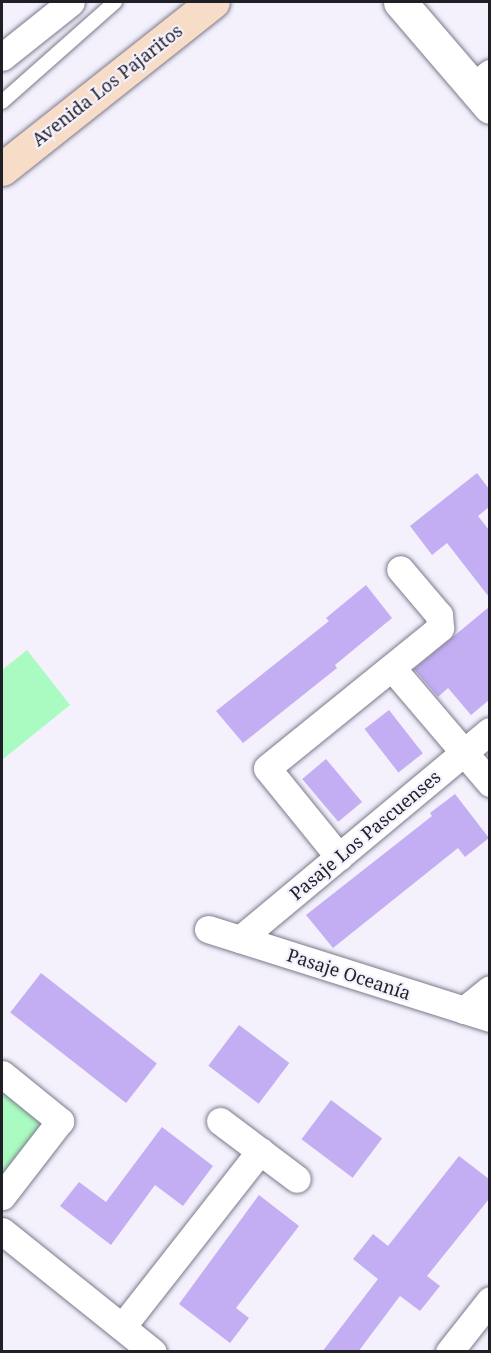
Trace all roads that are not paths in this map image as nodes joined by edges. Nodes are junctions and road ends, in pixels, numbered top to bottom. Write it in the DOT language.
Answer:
graph roads {
  1 [pos="70,2"];
  2 [pos="115,2"];
  3 [pos="191,2"];
  4 [pos="213,2"];
  5 [pos="400,2"];
  6 [pos="2,57"];
  7 [pos="484,89"];
  8 [pos="2,102"];
  9 [pos="2,152"];
  10 [pos="2,169"];
  11 [pos="400,569"];
  12 [pos="393,669"];
  13 [pos="489,731"];
  14 [pos="464,753"];
  15 [pos="489,783"];
  16 [pos="339,857"];
  17 [pos="208,929"];
  18 [pos="240,939"];
  19 [pos="489,989"];
  20 [pos="477,1014"];
  21 [pos="2,1074"];
  22 [pos="220,1121"];
  23 [pos="260,1151"];
  24 [pos="297,1179"];
  25 [pos="2,1196"];
  26 [pos="2,1231"];
  27 [pos="489,1300"];
  28 [pos="122,1327"];
  29 [pos="153,1352"];
  30 [pos="449,1352"];
  1 -- 6 [label="street"];
  2 -- 8 [label="lane"];
  3 -- 9 [label="lane"];
  4 -- 10 [label="main road, Avenida Los Pajaritos"];
  5 -- 7 [label="street"];
  11 -- 12 [label="street"];
  12 -- 14 [label="street"];
  12 -- 16 [label="street"];
  13 -- 14 [label="street, Pasaje Los Pascuenses"];
  14 -- 15 [label="street"];
  14 -- 16 [label="street, Pasaje Los Pascuenses"];
  16 -- 18 [label="street, Pasaje Los Pascuenses"];
  17 -- 18 [label="street, Pasaje Oceanía"];
  18 -- 20 [label="street, Pasaje Oceanía"];
  19 -- 20 [label="street"];
  21 -- 25 [label="street"];
  22 -- 23 [label="street"];
  23 -- 24 [label="street"];
  23 -- 28 [label="street"];
  26 -- 28 [label="street"];
  27 -- 30 [label="street"];
  28 -- 29 [label="street"];
}
